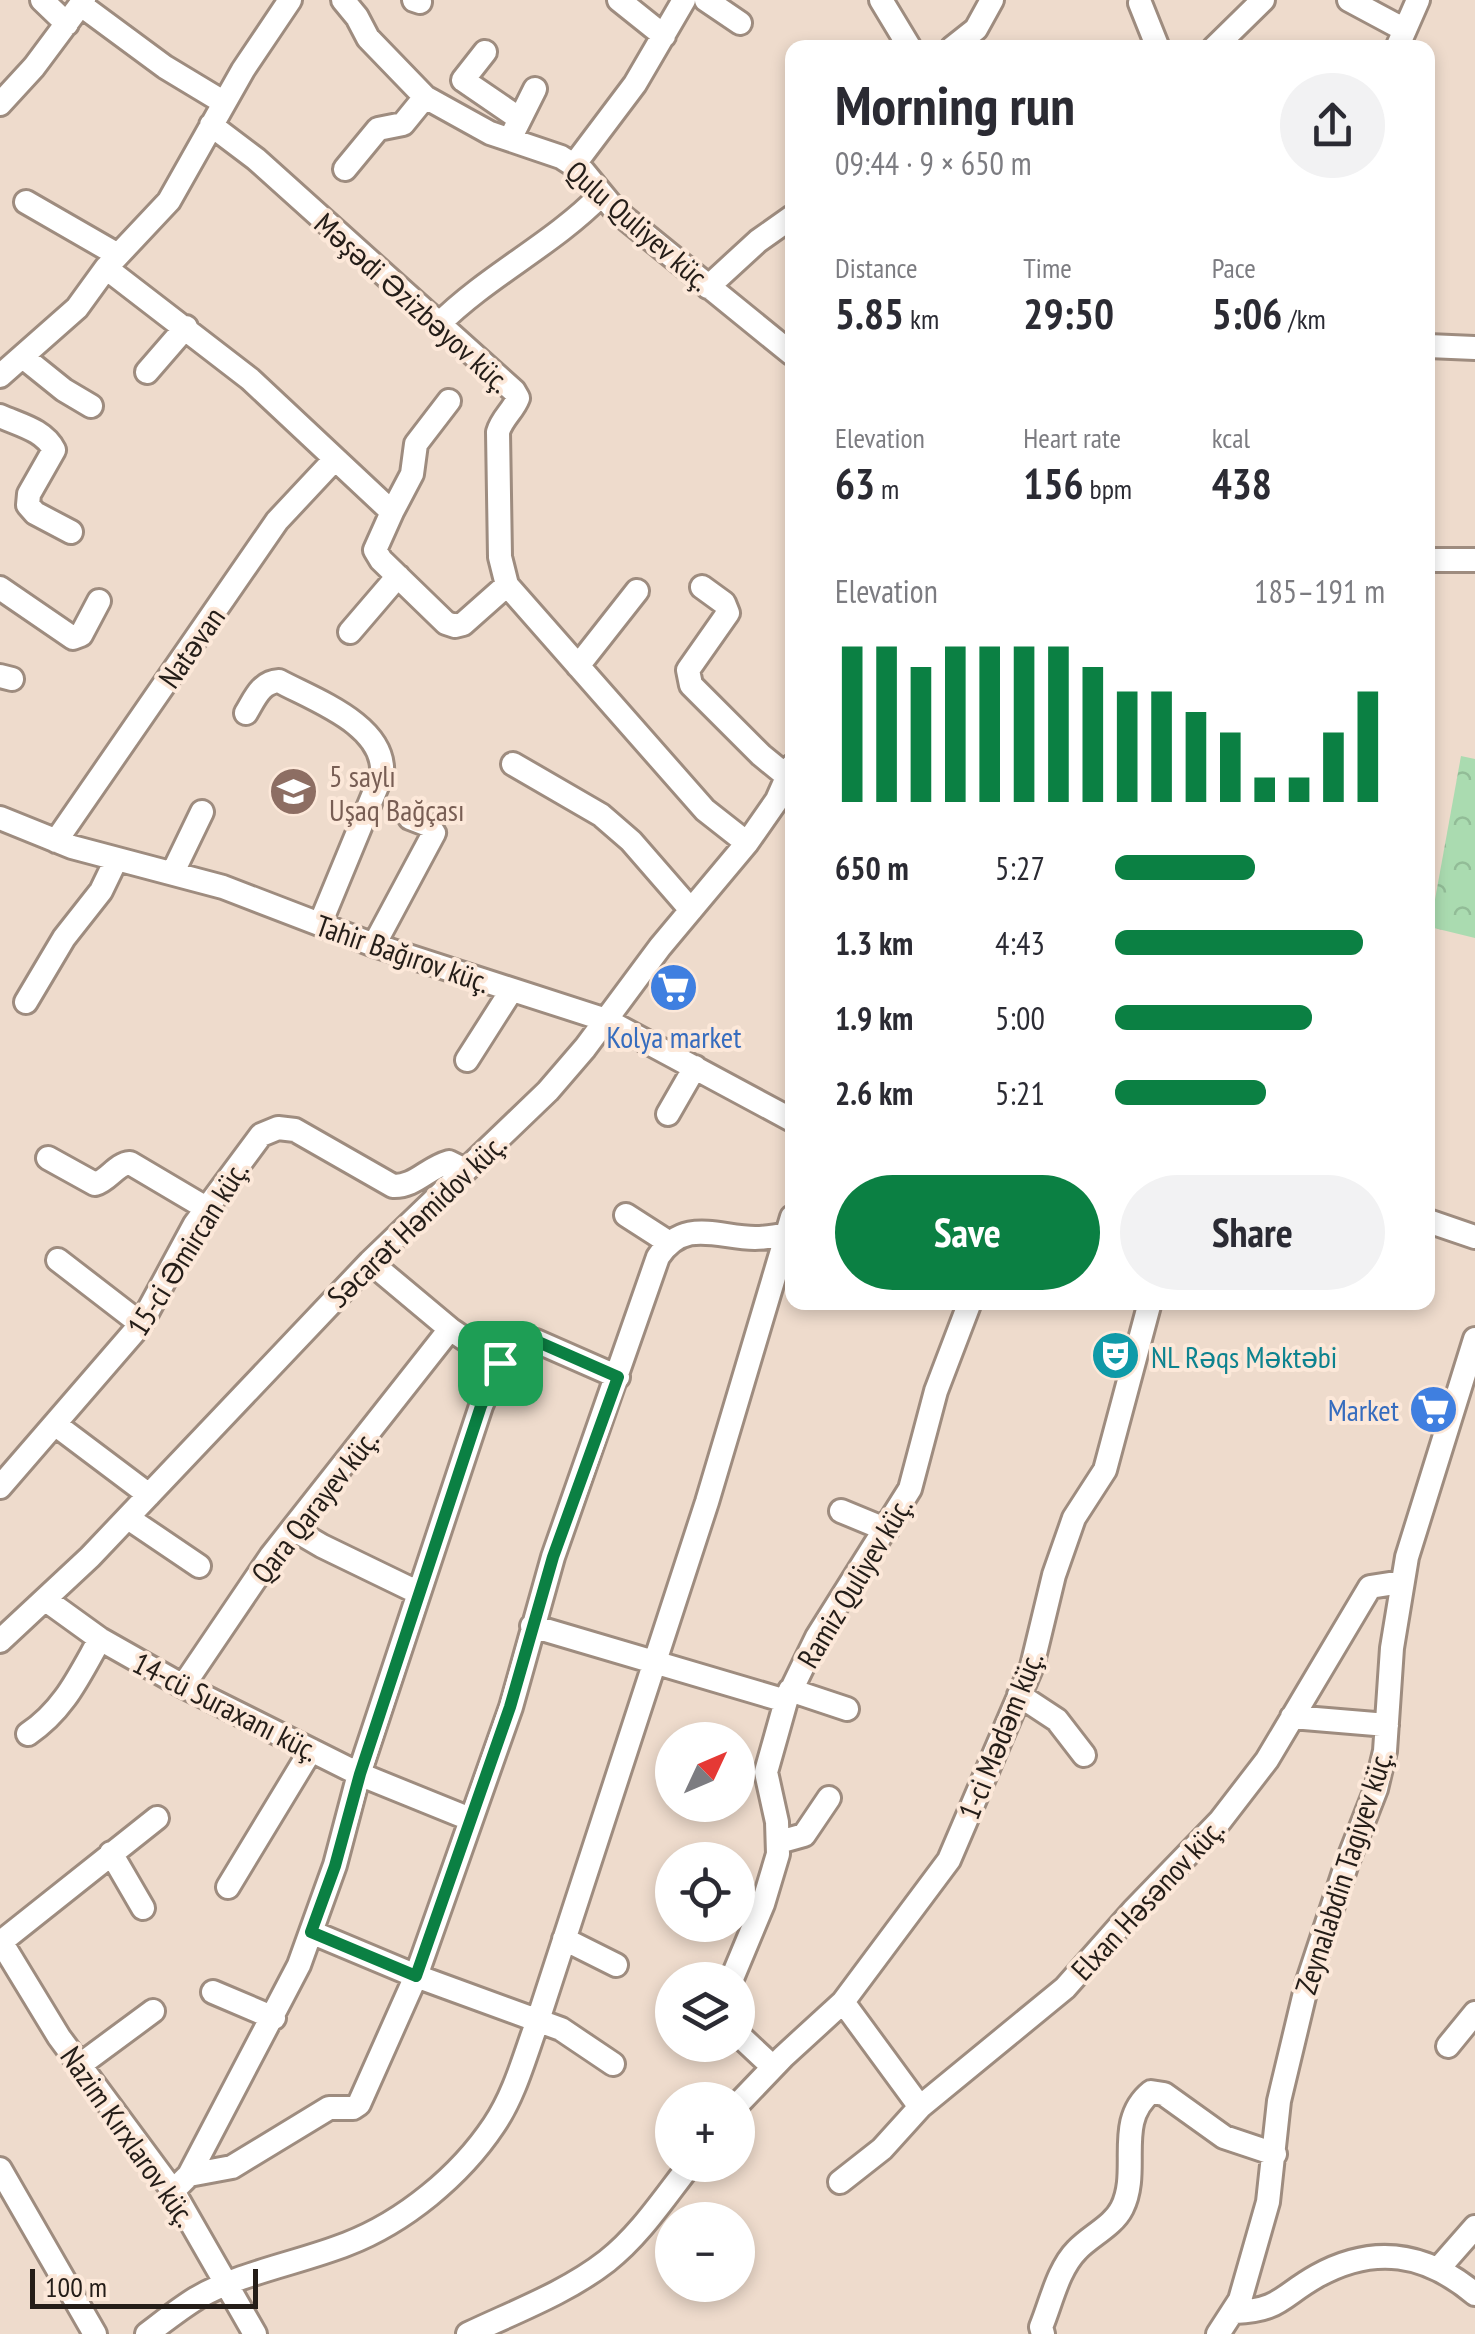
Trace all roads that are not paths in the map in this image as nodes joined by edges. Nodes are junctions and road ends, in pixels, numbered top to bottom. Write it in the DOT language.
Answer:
graph roads {
  1 [pos="42,0"];
  2 [pos="290,0"];
  3 [pos="619,0"];
  4 [pos="684,0"];
  5 [pos="706,0"];
  6 [pos="880,0"];
  7 [pos="992,0"];
  8 [pos="1263,0"];
  9 [pos="1349,0"];
  10 [pos="1418,0"];
  11 [pos="83,2"];
  12 [pos="1140,3"];
  13 [pos="357,6"];
  14 [pos="67,24"];
  15 [pos="740,24"];
  16 [pos="664,36"];
  17 [pos="1401,38"];
  18 [pos="905,40"];
  19 [pos="962,40"];
  20 [pos="1155,40"];
  21 [pos="1222,40"];
  22 [pos="485,52"];
  23 [pos="535,89"];
  24 [pos="425,96"];
  25 [pos="223,102"];
  26 [pos="0,104"];
  27 [pos="520,119"];
  28 [pos="211,125"];
  29 [pos="509,141"];
  30 [pos="574,165"];
  31 [pos="345,168"];
  32 [pos="600,194"];
  33 [pos="26,202"];
  34 [pos="785,222"];
  35 [pos="112,262"];
  36 [pos="708,286"];
  37 [pos="438,324"];
  38 [pos="186,326"];
  39 [pos="1435,346"];
  40 [pos="785,348"];
  41 [pos="1475,348"];
  42 [pos="23,357"];
  43 [pos="146,372"];
  44 [pos="0,376"];
  45 [pos="449,401"];
  46 [pos="91,406"];
  47 [pos="0,416"];
  48 [pos="335,459"];
  49 [pos="392,512"];
  50 [pos="71,532"];
  51 [pos="1435,560"];
  52 [pos="1475,560"];
  53 [pos="398,576"];
  54 [pos="508,585"];
  55 [pos="702,587"];
  56 [pos="0,588"];
  57 [pos="637,590"];
  58 [pos="98,601"];
  59 [pos="350,632"];
  60 [pos="578,666"];
  61 [pos="246,712"];
  62 [pos="513,764"];
  63 [pos="785,768"];
  64 [pos="785,782"];
  65 [pos="202,812"];
  66 [pos="0,818"];
  67 [pos="410,818"];
  68 [pos="56,842"];
  69 [pos="747,844"];
  70 [pos="116,860"];
  71 [pos="173,872"];
  72 [pos="691,910"];
  73 [pos="320,924"];
  74 [pos="374,945"];
  75 [pos="512,991"];
  76 [pos="26,1002"];
  77 [pos="606,1020"];
  78 [pos="467,1060"];
  79 [pos="695,1068"];
  80 [pos="668,1114"];
  81 [pos="785,1116"];
  82 [pos="48,1158"];
  83 [pos="465,1170"];
  84 [pos="206,1208"];
  85 [pos="626,1215"];
  86 [pos="1435,1223"];
  87 [pos="785,1228"];
  88 [pos="1475,1237"];
  89 [pos="668,1242"];
  90 [pos="785,1244"];
  91 [pos="58,1260"];
  92 [pos="370,1262"];
  93 [pos="967,1310"];
  94 [pos="1148,1310"];
  95 [pos="141,1324"];
  96 [pos="450,1329"];
  97 [pos="1474,1346"];
  98 [pos="500,1363"];
  99 [pos="618,1377"];
  100 [pos="56,1424"];
  101 [pos="0,1487"];
  102 [pos="149,1495"];
  103 [pos="841,1511"];
  104 [pos="128,1518"];
  105 [pos="293,1528"];
  106 [pos="887,1530"];
  107 [pos="199,1566"];
  108 [pos="1402,1582"];
  109 [pos="419,1594"];
  110 [pos="46,1600"];
  111 [pos="532,1626"];
  112 [pos="100,1639"];
  113 [pos="0,1641"];
  114 [pos="655,1662"];
  115 [pos="184,1686"];
  116 [pos="1019,1695"];
  117 [pos="788,1696"];
  118 [pos="847,1709"];
  119 [pos="1292,1717"];
  120 [pos="1388,1724"];
  121 [pos="28,1734"];
  122 [pos="311,1750"];
  123 [pos="1084,1755"];
  124 [pos="360,1774"];
  125 [pos="829,1798"];
  126 [pos="158,1818"];
  127 [pos="470,1819"];
  128 [pos="780,1842"];
  129 [pos="111,1853"];
  130 [pos="228,1887"];
  131 [pos="144,1908"];
  132 [pos="311,1932"];
  133 [pos="564,1940"];
  134 [pos="0,1941"];
  135 [pos="739,1962"];
  136 [pos="616,1965"];
  137 [pos="416,1976"];
  138 [pos="214,1992"];
  139 [pos="844,2002"];
  140 [pos="152,2011"];
  141 [pos="1475,2014"];
  142 [pos="274,2018"];
  143 [pos="538,2020"];
  144 [pos="1448,2046"];
  145 [pos="755,2050"];
  146 [pos="613,2064"];
  147 [pos="80,2065"];
  148 [pos="773,2067"];
  149 [pos="755,2086"];
  150 [pos="920,2108"];
  151 [pos="1274,2154"];
  152 [pos="0,2168"];
  153 [pos="677,2182"];
  154 [pos="840,2182"];
  155 [pos="181,2183"];
  156 [pos="1475,2227"];
  157 [pos="1440,2268"];
  158 [pos="227,2285"];
  159 [pos="1475,2294"];
  160 [pos="1235,2312"];
  161 [pos="95,2334"];
  162 [pos="147,2334"];
  163 [pos="255,2334"];
  164 [pos="468,2334"];
  165 [pos="1043,2334"];
  166 [pos="1219,2334"];
  1 -- 14 [label="street"];
  2 -- 25 [label="street"];
  3 -- 16 [label="street"];
  4 -- 16 [label="street"];
  5 -- 15 [label="street"];
  6 -- 18 [label="street"];
  7 -- 19 [label="street"];
  8 -- 21 [label="street"];
  9 -- 17 [label="street"];
  10 -- 17 [label="street"];
  11 -- 14 [label="street"];
  11 -- 25 [label="street"];
  12 -- 20 [label="street"];
  13 -- 24 [label="street, Qulu Quliyev küç."];
  14 -- 26 [label="street"];
  16 -- 30 [label="street"];
  22 -- 27 [label="street"];
  23 -- 27 [label="street"];
  24 -- 29 [label="street, Qulu Quliyev küç."];
  24 -- 31 [label="street"];
  25 -- 28 [label="street"];
  27 -- 29 [label="street"];
  28 -- 35 [label="street"];
  28 -- 37 [label="street, Məşədi Əzizbəyov küç."];
  29 -- 30 [label="street, Qulu Quliyev küç."];
  30 -- 32 [label="street, Qulu Quliyev küç."];
  32 -- 36 [label="street, Qulu Quliyev küç."];
  32 -- 37 [label="street"];
  33 -- 35 [label="street"];
  34 -- 36 [label="street"];
  35 -- 38 [label="street"];
  35 -- 42 [label="street"];
  36 -- 40 [label="street, Qulu Quliyev küç."];
  37 -- 54 [label="street, Məşədi Əzizbəyov küç."];
  38 -- 43 [label="street"];
  38 -- 48 [label="street"];
  39 -- 41 [label="street"];
  42 -- 44 [label="street"];
  42 -- 46 [label="street"];
  45 -- 49 [label="street"];
  47 -- 50 [label="street"];
  48 -- 49 [label="street"];
  48 -- 68 [label="street, Natəvan"];
  49 -- 53 [label="street"];
  51 -- 52 [label="street"];
  53 -- 54 [label="street"];
  53 -- 59 [label="street"];
  54 -- 60 [label="street"];
  55 -- 63 [label="street"];
  56 -- 58 [label="street"];
  57 -- 60 [label="street"];
  60 -- 69 [label="street"];
  61 -- 73 [label="street"];
  62 -- 72 [label="street"];
  64 -- 69 [label="street, Səcarət Həmidov küç."];
  65 -- 71 [label="street"];
  66 -- 68 [label="street, Tahir Bağırov küç."];
  67 -- 74 [label="street"];
  68 -- 70 [label="street, Tahir Bağırov küç."];
  69 -- 72 [label="street, Səcarət Həmidov küç."];
  70 -- 71 [label="street, Tahir Bağırov küç."];
  70 -- 76 [label="street"];
  71 -- 73 [label="street, Tahir Bağırov küç."];
  72 -- 77 [label="street, Səcarət Həmidov küç."];
  73 -- 74 [label="street, Tahir Bağırov küç."];
  74 -- 75 [label="street, Tahir Bağırov küç."];
  75 -- 77 [label="street, Tahir Bağırov küç."];
  75 -- 78 [label="street"];
  77 -- 79 [label="street, Tahir Bağırov küç."];
  77 -- 83 [label="street, Səcarət Həmidov küç."];
  79 -- 80 [label="street"];
  79 -- 81 [label="street, Tahir Bağırov küç."];
  82 -- 84 [label="street"];
  83 -- 84 [label="street, 15-ci Əmircan küç."];
  83 -- 92 [label="street, Səcarət Həmidov küç."];
  84 -- 95 [label="street, 15-ci Əmircan küç."];
  85 -- 89 [label="street"];
  86 -- 88 [label="street"];
  87 -- 89 [label="street"];
  89 -- 99 [label="street"];
  90 -- 114 [label="street"];
  91 -- 95 [label="street"];
  92 -- 96 [label="street"];
  92 -- 102 [label="street, Səcarət Həmidov küç."];
  93 -- 106 [label="street, Ramiz Quliyev küç."];
  94 -- 116 [label="street, 1-ci Mədəm küç."];
  95 -- 100 [label="street, 15-ci Əmircan küç."];
  96 -- 98 [label="street"];
  96 -- 105 [label="street, Qara Qarayev küç."];
  97 -- 108 [label="street, Zeynalabdin Tagiyev küç."];
  98 -- 99 [label="street"];
  98 -- 109 [label="street"];
  99 -- 111 [label="street"];
  100 -- 101 [label="street, 15-ci Əmircan küç."];
  100 -- 102 [label="street"];
  102 -- 104 [label="street, Səcarət Həmidov küç."];
  103 -- 106 [label="street"];
  104 -- 107 [label="street"];
  104 -- 110 [label="street, Səcarət Həmidov küç."];
  105 -- 109 [label="street"];
  105 -- 115 [label="street, Qara Qarayev küç."];
  106 -- 117 [label="street, Ramiz Quliyev küç."];
  108 -- 119 [label="street, Elxan Həsənov küç."];
  108 -- 120 [label="street, Zeynalabdin Tagiyev küç."];
  109 -- 124 [label="street"];
  110 -- 112 [label="street, 14-cü Suraxanı küç."];
  110 -- 113 [label="street, Səcarət Həmidov küç."];
  111 -- 114 [label="street"];
  111 -- 127 [label="street"];
  112 -- 115 [label="street, 14-cü Suraxanı küç."];
  112 -- 121 [label="street"];
  114 -- 117 [label="street"];
  114 -- 133 [label="street"];
  115 -- 122 [label="street, 14-cü Suraxanı küç."];
  116 -- 123 [label="street"];
  116 -- 139 [label="street, 1-ci Mədəm küç."];
  117 -- 118 [label="street"];
  117 -- 128 [label="street, Ramiz Quliyev küç."];
  119 -- 120 [label="street"];
  119 -- 150 [label="street, Elxan Həsənov küç."];
  120 -- 151 [label="street, Zeynalabdin Tagiyev küç."];
  122 -- 124 [label="street, 14-cü Suraxanı küç."];
  122 -- 130 [label="street"];
  124 -- 127 [label="street, 14-cü Suraxanı küç."];
  124 -- 132 [label="street"];
  125 -- 128 [label="street"];
  126 -- 129 [label="street"];
  127 -- 137 [label="street"];
  128 -- 135 [label="street, Ramiz Quliyev küç."];
  129 -- 131 [label="street"];
  129 -- 134 [label="street"];
  132 -- 137 [label="street"];
  132 -- 142 [label="street"];
  133 -- 136 [label="street"];
  133 -- 143 [label="street"];
  134 -- 147 [label="street, Nazim Kırxlarov küç."];
  137 -- 143 [label="street"];
  137 -- 155 [label="street"];
  138 -- 142 [label="street"];
  139 -- 148 [label="street, 1-ci Mədəm küç."];
  139 -- 150 [label="street"];
  140 -- 147 [label="street"];
  141 -- 144 [label="street"];
  142 -- 155 [label="street"];
  143 -- 146 [label="street"];
  143 -- 158 [label="street"];
  145 -- 148 [label="street"];
  147 -- 155 [label="street, Nazim Kırxlarov küç."];
  148 -- 149 [label="street, 1-ci Mədəm küç."];
  150 -- 154 [label="street, Elxan Həsənov küç."];
  151 -- 160 [label="street, Zeynalabdin Tagiyev küç."];
  151 -- 165 [label="street"];
  152 -- 161 [label="street"];
  153 -- 164 [label="street"];
  155 -- 158 [label="street, Nazim Kırxlarov küç."];
  156 -- 157 [label="street"];
  157 -- 159 [label="street"];
  157 -- 160 [label="street"];
  158 -- 162 [label="street"];
  158 -- 163 [label="street, Nazim Kırxlarov küç."];
  160 -- 166 [label="street, Zeynalabdin Tagiyev küç."];
}
